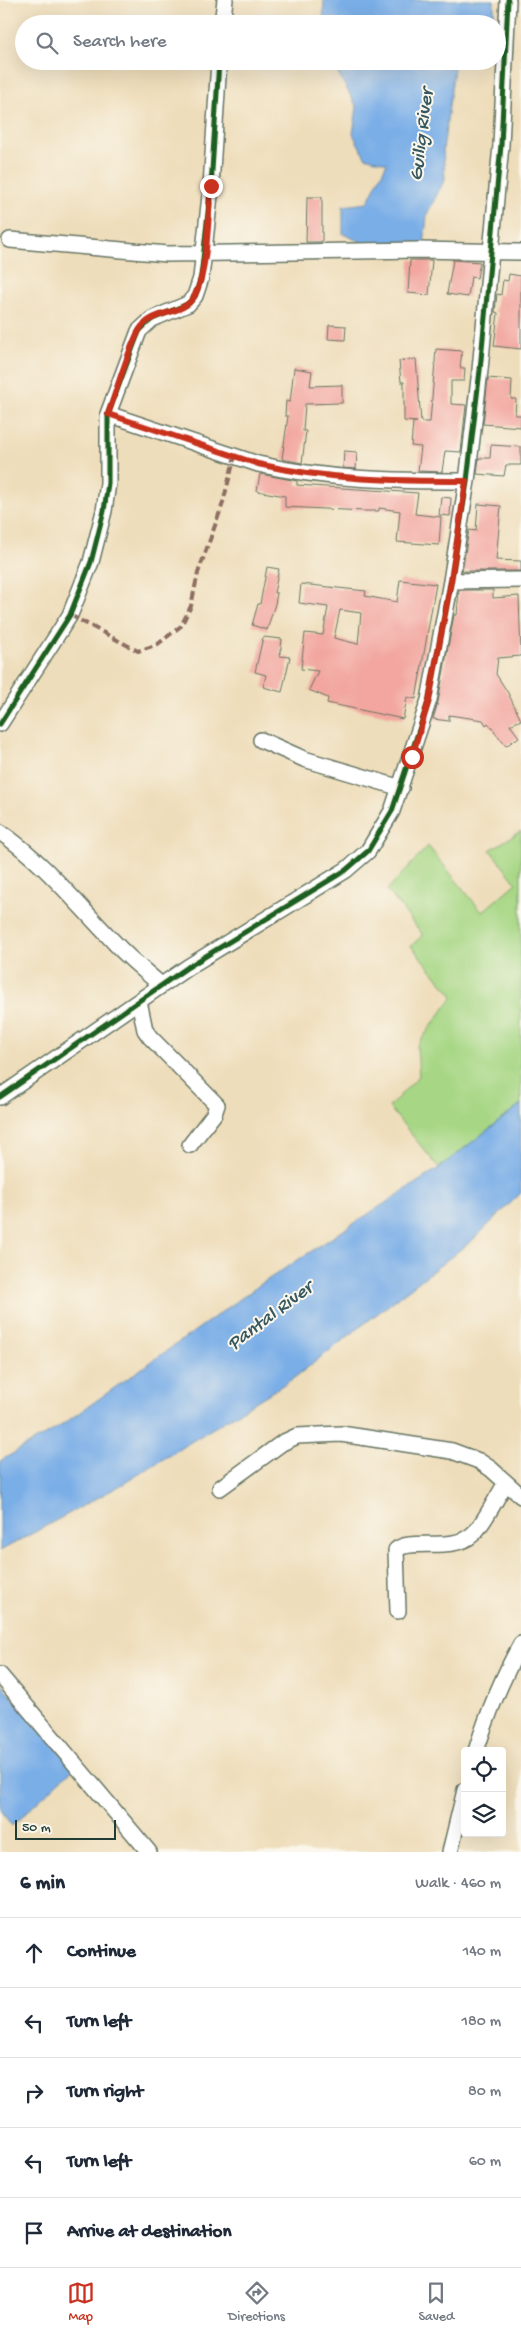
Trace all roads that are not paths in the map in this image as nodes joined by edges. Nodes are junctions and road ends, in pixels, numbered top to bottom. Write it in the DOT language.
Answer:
graph roads {
  1 [pos="225,0"];
  2 [pos="508,0"];
  3 [pos="223,15"];
  4 [pos="506,41"];
  5 [pos="218,70"];
  6 [pos="505,70"];
  7 [pos="10,240"];
  8 [pos="491,250"];
  9 [pos="521,252"];
  10 [pos="204,254"];
  11 [pos="108,414"];
  12 [pos="466,481"];
  13 [pos="521,580"];
  14 [pos="451,581"];
  15 [pos="0,724"];
  16 [pos="261,740"];
  17 [pos="401,788"];
  18 [pos="0,832"];
  19 [pos="161,985"];
  20 [pos="139,1000"];
  21 [pos="0,1097"];
  22 [pos="190,1145"];
  23 [pos="506,1482"];
  24 [pos="220,1488"];
  25 [pos="521,1496"];
  26 [pos="398,1611"];
  27 [pos="521,1644"];
  28 [pos="0,1675"];
  29 [pos="477,1747"];
  30 [pos="465,1792"];
  31 [pos="149,1852"];
  32 [pos="450,1852"];
  1 -- 3 [label="street"];
  2 -- 4 [label="street"];
  5 -- 10 [label="street"];
  6 -- 8 [label="street"];
  7 -- 10 [label="street"];
  8 -- 9 [label="street"];
  8 -- 10 [label="street"];
  8 -- 12 [label="street"];
  10 -- 11 [label="street"];
  11 -- 12 [label="street"];
  11 -- 15 [label="street"];
  12 -- 14 [label="street"];
  13 -- 14 [label="street"];
  14 -- 17 [label="street"];
  16 -- 17 [label="street"];
  17 -- 19 [label="street"];
  18 -- 19 [label="street"];
  19 -- 20 [label="street"];
  20 -- 21 [label="street"];
  20 -- 22 [label="street"];
  23 -- 24 [label="street"];
  23 -- 25 [label="street"];
  23 -- 26 [label="street"];
  27 -- 29 [label="street"];
  28 -- 31 [label="street"];
  30 -- 32 [label="street"];
}
